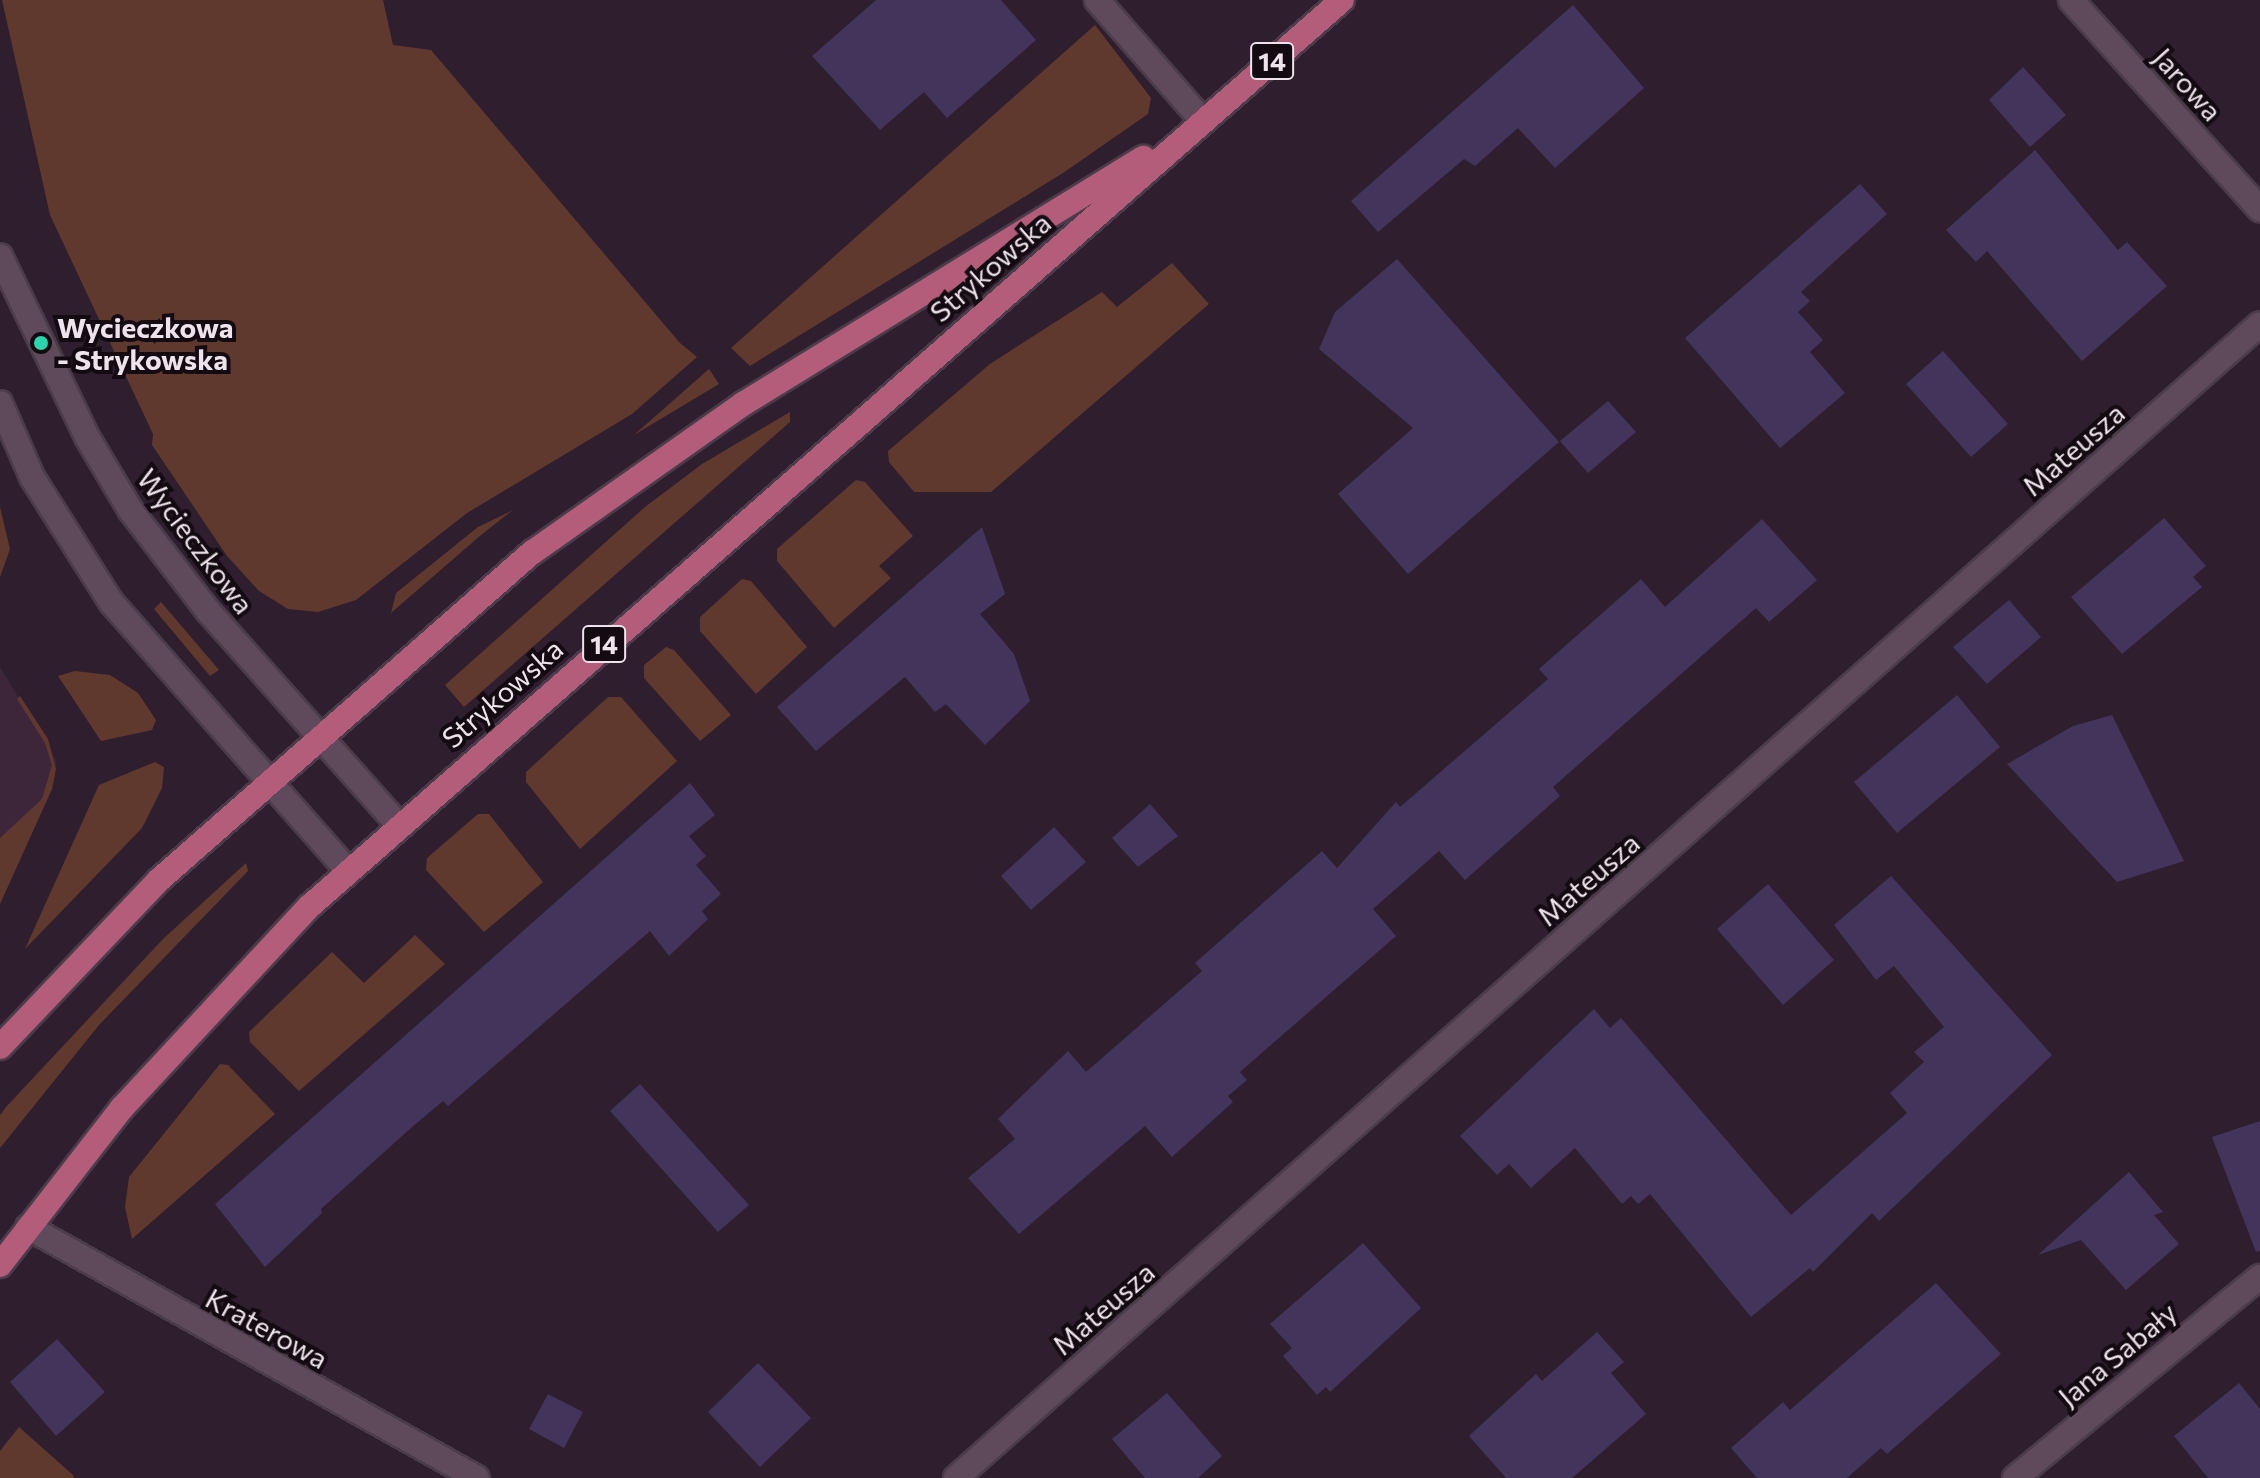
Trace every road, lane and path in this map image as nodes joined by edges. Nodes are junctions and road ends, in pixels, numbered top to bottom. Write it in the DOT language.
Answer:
graph roads {
  1 [pos="1097,0"];
  2 [pos="1342,0"];
  3 [pos="2071,0"];
  4 [pos="1203,121"];
  5 [pos="2260,209"];
  6 [pos="0,256"];
  7 [pos="2260,324"];
  8 [pos="0,403"];
  9 [pos="320,736"];
  10 [pos="267,781"];
  11 [pos="399,825"];
  12 [pos="348,871"];
  13 [pos="0,1047"];
  14 [pos="28,1227"];
  15 [pos="0,1265"];
  16 [pos="2260,1277"];
  17 [pos="477,1478"];
  18 [pos="956,1478"];
  19 [pos="2015,1478"];
  1 -- 4 [label="street"];
  2 -- 4 [label="main road, Strykowska / 14"];
  3 -- 5 [label="street, Jarowa"];
  4 -- 9 [label="main road, Strykowska / 14"];
  4 -- 11 [label="main road, Strykowska / 14"];
  6 -- 9 [label="street, Wycieczkowa"];
  7 -- 18 [label="street, Mateusza"];
  8 -- 10 [label="street"];
  9 -- 10 [label="main road, Strykowska / 14"];
  9 -- 11 [label="street, Wycieczkowa"];
  10 -- 12 [label="street"];
  10 -- 13 [label="main road, Strykowska / 14"];
  11 -- 12 [label="main road, Strykowska / 14"];
  12 -- 14 [label="main road, Strykowska / 14"];
  14 -- 15 [label="main road, Strykowska / 14"];
  14 -- 17 [label="street, Kraterowa"];
  16 -- 19 [label="street, Jana Sabały"];
}
